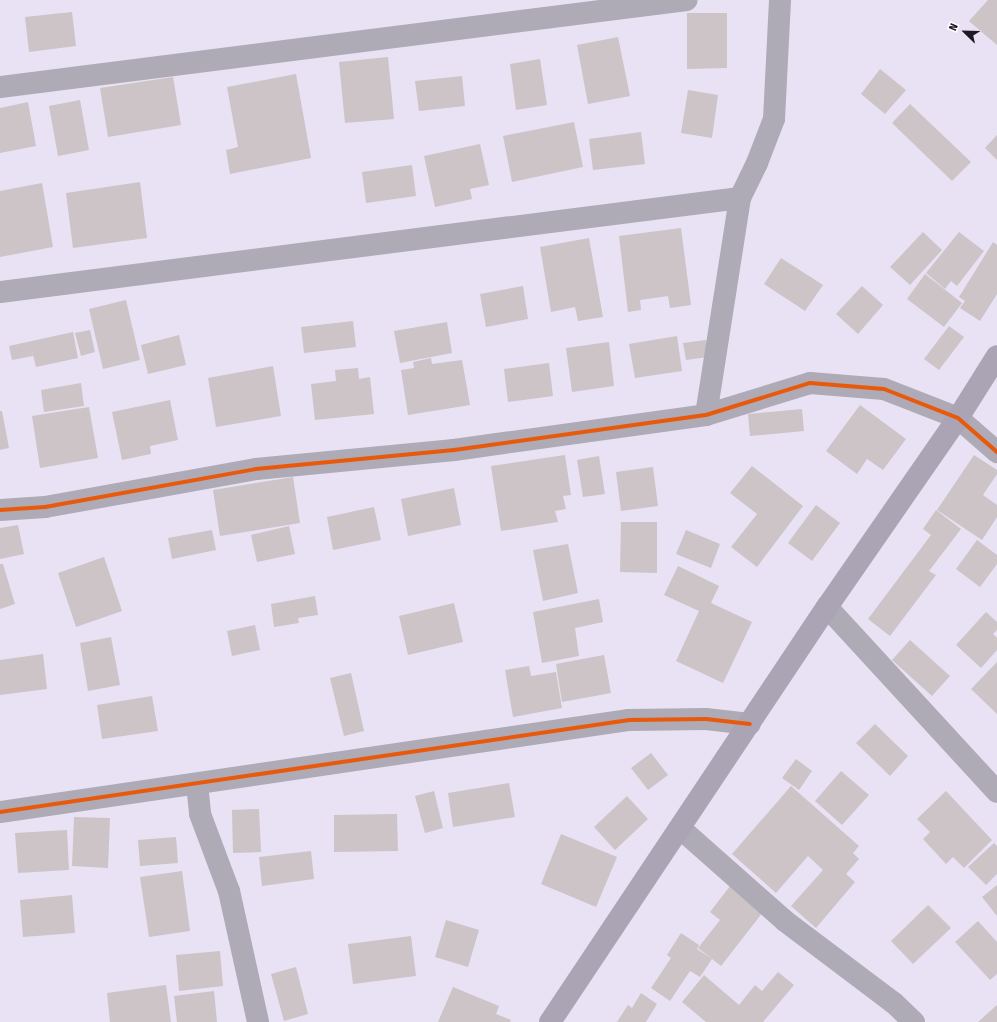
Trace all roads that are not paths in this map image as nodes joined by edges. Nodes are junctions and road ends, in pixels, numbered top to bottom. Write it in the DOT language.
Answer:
graph roads {
  1 [pos="688,0"];
  2 [pos="780,0"];
  3 [pos="0,88"];
  4 [pos="740,198"];
  5 [pos="0,292"];
  6 [pos="997,356"];
  7 [pos="706,415"];
  8 [pos="958,418"];
  9 [pos="997,452"];
  10 [pos="0,510"];
  11 [pos="826,607"];
  12 [pos="750,724"];
  13 [pos="197,784"];
  14 [pos="997,792"];
  15 [pos="0,812"];
  16 [pos="681,829"];
  17 [pos="258,1022"];
  18 [pos="550,1022"];
  19 [pos="914,1022"];
  1 -- 3 [label="street"];
  2 -- 4 [label="street"];
  4 -- 5 [label="street"];
  4 -- 7 [label="street"];
  6 -- 8 [label="highway"];
  7 -- 8 [label="street"];
  7 -- 10 [label="street"];
  8 -- 9 [label="street"];
  8 -- 11 [label="highway"];
  11 -- 12 [label="highway"];
  11 -- 14 [label="street"];
  12 -- 13 [label="street"];
  12 -- 16 [label="highway"];
  13 -- 15 [label="street"];
  13 -- 17 [label="street"];
  16 -- 18 [label="highway"];
  16 -- 19 [label="street"];
}
